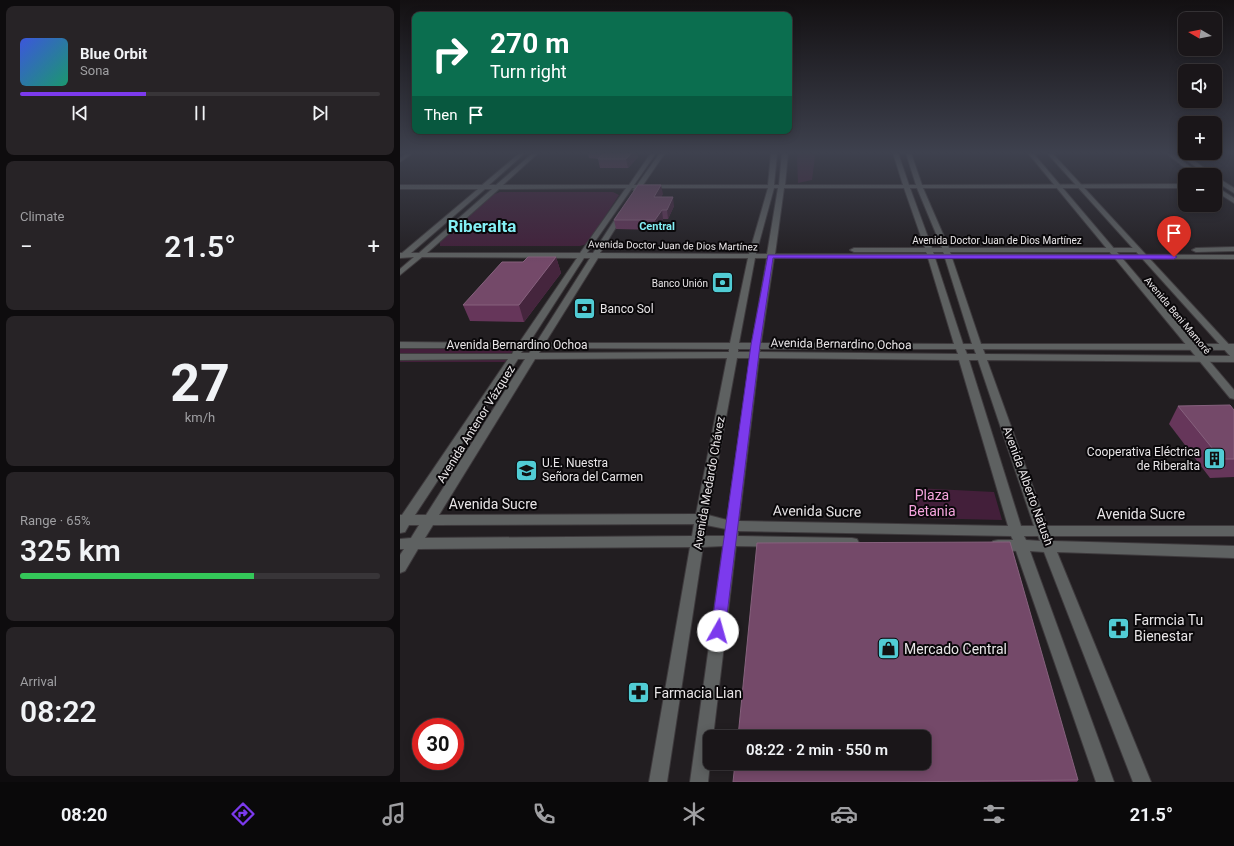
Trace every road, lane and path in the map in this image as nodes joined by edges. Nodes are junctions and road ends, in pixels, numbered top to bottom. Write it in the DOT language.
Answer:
graph roads {
  1 [pos="462,189"];
  2 [pos="482,189"];
  3 [pos="496,189"];
  4 [pos="632,189"];
  5 [pos="776,189"];
  6 [pos="907,189"];
  7 [pos="921,189"];
  8 [pos="1058,189"];
  9 [pos="1080,189"];
  10 [pos="1106,189"];
  11 [pos="1222,190"];
  12 [pos="400,191"];
  13 [pos="1178,191"];
  14 [pos="1234,191"];
  15 [pos="1222,193"];
  16 [pos="1234,201"];
  17 [pos="427,248"];
  18 [pos="412,249"];
  19 [pos="1234,249"];
  20 [pos="1112,250"];
  21 [pos="1137,250"];
  22 [pos="585,251"];
  23 [pos="599,251"];
  24 [pos="752,253"];
  25 [pos="770,253"];
  26 [pos="930,253"];
  27 [pos="401,254"];
  28 [pos="420,254"];
  29 [pos="947,254"];
  30 [pos="1118,257"];
  31 [pos="1143,257"];
  32 [pos="1234,257"];
  33 [pos="400,273"];
  34 [pos="400,345"];
  35 [pos="523,345"];
  36 [pos="540,345"];
  37 [pos="1191,347"];
  38 [pos="1230,347"];
  39 [pos="734,350"];
  40 [pos="755,350"];
  41 [pos="962,352"];
  42 [pos="980,352"];
  43 [pos="1234,355"];
  44 [pos="515,356"];
  45 [pos="532,356"];
  46 [pos="400,357"];
  47 [pos="1201,359"];
  48 [pos="1234,359"];
  49 [pos="1234,396"];
  50 [pos="429,520"];
  51 [pos="701,520"];
  52 [pos="402,523"];
  53 [pos="732,526"];
  54 [pos="1042,530"];
  55 [pos="1016,531"];
  56 [pos="1234,531"];
  57 [pos="730,541"];
  58 [pos="698,542"];
  59 [pos="864,543"];
  60 [pos="400,544"];
  61 [pos="414,544"];
  62 [pos="982,544"];
  63 [pos="1021,545"];
  64 [pos="1049,545"];
  65 [pos="1234,552"];
  66 [pos="400,566"];
  67 [pos="658,782"];
  68 [pos="699,782"];
  69 [pos="1105,782"];
  70 [pos="1142,782"];
  1 -- 12 [label="street"];
  2 -- 18 [label="street"];
  3 -- 17 [label="street"];
  4 -- 22 [label="street, Avenida Antenor Vázquez"];
  4 -- 23 [label="street, Avenida Antenor Vázquez"];
  5 -- 24 [label="street, Avenida Medardo Chávez"];
  5 -- 25 [label="street"];
  6 -- 26 [label="street, Avenida Alberto Natush"];
  7 -- 29 [label="street, Avenida Alberto Natush"];
  8 -- 20 [label="street, Avenida Beni Mamoré"];
  9 -- 21 [label="street, Avenida Beni Mamoré"];
  10 -- 13 [label="street"];
  11 -- 14 [label="street"];
  15 -- 16 [label="street"];
  17 -- 18 [label="street, Avenida Doctor Juan de Dios Martínez"];
  17 -- 22 [label="street, Avenida Doctor Juan de Dios Martínez"];
  17 -- 28 [label="street"];
  18 -- 27 [label="street, Avenida Doctor Juan de Dios Martínez"];
  19 -- 21 [label="street, Avenida Doctor Juan de Dios Martínez"];
  20 -- 21 [label="street, Avenida Doctor Juan de Dios Martínez"];
  20 -- 29 [label="street, Avenida Doctor Juan de Dios Martínez"];
  20 -- 30 [label="street, Avenida Beni Mamoré"];
  21 -- 31 [label="street, Avenida Beni Mamoré"];
  22 -- 23 [label="street, Avenida Doctor Juan de Dios Martínez"];
  22 -- 28 [label="street, Avenida Doctor Juan de Dios Martínez"];
  22 -- 35 [label="street, Avenida Antenor Vázquez"];
  23 -- 24 [label="street, Avenida Doctor Juan de Dios Martínez"];
  23 -- 36 [label="street, Avenida Antenor Vázquez"];
  24 -- 25 [label="street, Avenida Doctor Juan de Dios Martínez"];
  24 -- 39 [label="street, Avenida Medardo Chávez"];
  25 -- 26 [label="street, Avenida Doctor Juan de Dios Martínez"];
  25 -- 40 [label="street"];
  26 -- 29 [label="street, Avenida Doctor Juan de Dios Martínez"];
  26 -- 41 [label="street, Avenida Alberto Natush"];
  27 -- 28 [label="street, Avenida Doctor Juan de Dios Martínez"];
  28 -- 33 [label="street"];
  29 -- 30 [label="street, Avenida Doctor Juan de Dios Martínez"];
  29 -- 42 [label="street, Avenida Alberto Natush"];
  30 -- 31 [label="street, Avenida Doctor Juan de Dios Martínez"];
  30 -- 37 [label="street, Avenida Beni Mamoré"];
  31 -- 32 [label="street, Avenida Doctor Juan de Dios Martínez"];
  31 -- 38 [label="street, Avenida Beni Mamoré"];
  34 -- 35 [label="street, Avenida Bernardino Ochoa"];
  35 -- 36 [label="street, Avenida Bernardino Ochoa"];
  35 -- 44 [label="street, Avenida Antenor Vázquez"];
  36 -- 39 [label="street, Avenida Bernardino Ochoa"];
  36 -- 45 [label="street, Avenida Antenor Vázquez"];
  37 -- 38 [label="street, Avenida Bernardino Ochoa"];
  37 -- 42 [label="street, Avenida Bernardino Ochoa"];
  37 -- 47 [label="street, Avenida Beni Mamoré"];
  38 -- 43 [label="street, Avenida Beni Mamoré"];
  39 -- 40 [label="street, Avenida Bernardino Ochoa"];
  39 -- 45 [label="street, Avenida Bernardino Ochoa"];
  39 -- 51 [label="street, Avenida Medardo Chávez"];
  40 -- 41 [label="street, Avenida Bernardino Ochoa"];
  40 -- 53 [label="street"];
  41 -- 42 [label="street, Avenida Bernardino Ochoa"];
  41 -- 55 [label="street, Avenida Alberto Natush"];
  42 -- 47 [label="street, Avenida Bernardino Ochoa"];
  42 -- 54 [label="street, Avenida Alberto Natush"];
  44 -- 45 [label="street, Avenida Bernardino Ochoa"];
  44 -- 46 [label="street, Avenida Bernardino Ochoa"];
  44 -- 52 [label="street, Avenida Antenor Vázquez"];
  45 -- 50 [label="street, Avenida Antenor Vázquez"];
  47 -- 48 [label="street, Avenida Bernardino Ochoa"];
  47 -- 49 [label="street, Avenida Beni Mamoré"];
  50 -- 51 [label="street, Avenida Sucre"];
  50 -- 52 [label="street, Avenida Sucre"];
  50 -- 61 [label="street, Avenida Antenor Vázquez"];
  51 -- 53 [label="street, Avenida Sucre"];
  51 -- 58 [label="street, Avenida Medardo Chávez"];
  53 -- 55 [label="street, Avenida Sucre"];
  53 -- 57 [label="street"];
  54 -- 55 [label="street, Avenida Sucre"];
  54 -- 56 [label="street, Avenida Sucre"];
  54 -- 64 [label="street, Avenida Alberto Natush"];
  55 -- 63 [label="street, Avenida Alberto Natush"];
  57 -- 58 [label="street"];
  57 -- 59 [label="street"];
  57 -- 68 [label="street"];
  58 -- 61 [label="street"];
  58 -- 67 [label="street, Avenida Medardo Chávez"];
  60 -- 61 [label="street"];
  61 -- 66 [label="street, Avenida Antenor Vázquez"];
  62 -- 63 [label="street"];
  63 -- 64 [label="street"];
  63 -- 69 [label="street, Avenida Alberto Natush"];
  64 -- 65 [label="street"];
  64 -- 70 [label="street, Avenida Alberto Natush"];
}
